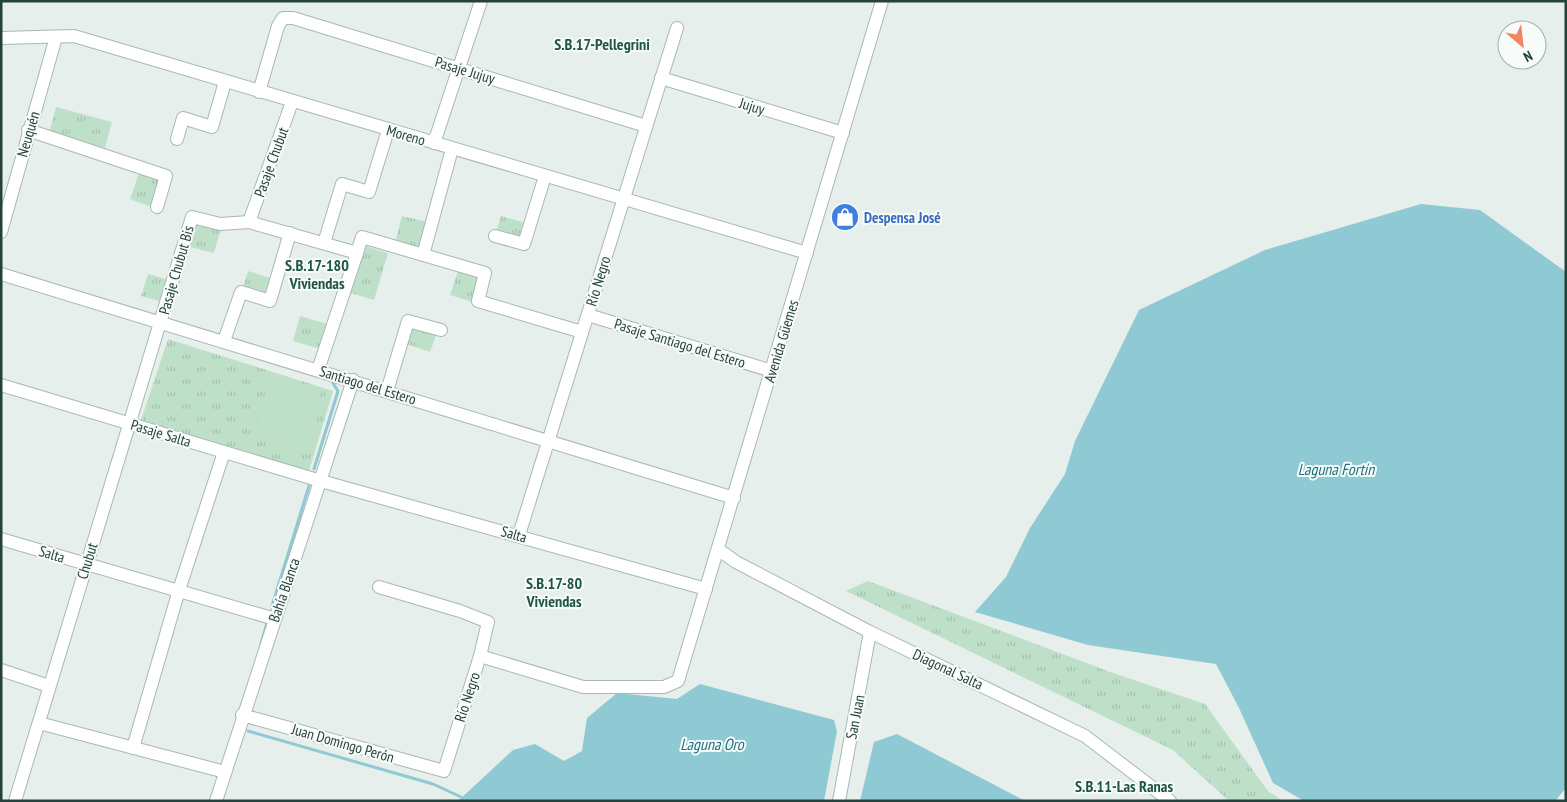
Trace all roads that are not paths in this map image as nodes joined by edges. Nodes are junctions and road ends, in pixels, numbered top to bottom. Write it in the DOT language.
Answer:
graph roads {
  1 [pos="481,1"];
  2 [pos="882,1"];
  3 [pos="677,28"];
  4 [pos="56,37"];
  5 [pos="1,38"];
  6 [pos="459,68"];
  7 [pos="661,78"];
  8 [pos="225,82"];
  9 [pos="259,92"];
  10 [pos="292,102"];
  11 [pos="646,126"];
  12 [pos="28,130"];
  13 [pos="388,130"];
  14 [pos="843,133"];
  15 [pos="177,139"];
  16 [pos="434,143"];
  17 [pos="452,149"];
  18 [pos="545,176"];
  19 [pos="624,199"];
  20 [pos="157,207"];
  21 [pos="249,222"];
  22 [pos="1,232"];
  23 [pos="290,233"];
  24 [pos="495,236"];
  25 [pos="324,243"];
  26 [pos="357,253"];
  27 [pos="807,253"];
  28 [pos="423,255"];
  29 [pos="1,274"];
  30 [pos="588,314"];
  31 [pos="161,322"];
  32 [pos="441,330"];
  33 [pos="582,332"];
  34 [pos="224,341"];
  35 [pos="318,370"];
  36 [pos="772,371"];
  37 [pos="353,380"];
  38 [pos="1,385"];
  39 [pos="388,391"];
  40 [pos="130,424"];
  41 [pos="548,439"];
  42 [pos="224,452"];
  43 [pos="321,480"];
  44 [pos="734,498"];
  45 [pos="519,535"];
  46 [pos="1,539"];
  47 [pos="719,550"];
  48 [pos="86,565"];
  49 [pos="379,587"];
  50 [pos="706,589"];
  51 [pos="179,590"];
  52 [pos="275,619"];
  53 [pos="870,632"];
  54 [pos="480,656"];
  55 [pos="1,670"];
  56 [pos="49,686"];
  57 [pos="242,715"];
  58 [pos="39,723"];
  59 [pos="133,748"];
  60 [pos="444,771"];
  61 [pos="225,772"];
  62 [pos="15,801"];
  63 [pos="216,801"];
  64 [pos="839,801"];
  65 [pos="1170,801"];
  1 -- 6 [label="street"];
  2 -- 14 [label="street, Avenida Güemes"];
  3 -- 7 [label="street, Río Negro"];
  4 -- 5 [label="street, Moreno"];
  4 -- 8 [label="street, Moreno"];
  4 -- 12 [label="street, Neuquén"];
  6 -- 9 [label="street, Pasaje Jujuy"];
  6 -- 11 [label="street, Pasaje Jujuy"];
  6 -- 16 [label="street"];
  7 -- 11 [label="street, Río Negro"];
  7 -- 14 [label="street, Jujuy"];
  8 -- 9 [label="street, Moreno"];
  8 -- 15 [label="street"];
  9 -- 10 [label="street, Moreno"];
  10 -- 13 [label="street, Moreno"];
  10 -- 21 [label="street, Pasaje Chubut"];
  11 -- 19 [label="street, Río Negro"];
  12 -- 20 [label="street"];
  12 -- 22 [label="street, Neuquén"];
  13 -- 16 [label="street, Moreno"];
  13 -- 25 [label="street"];
  14 -- 27 [label="street, Avenida Güemes"];
  16 -- 17 [label="street, Moreno"];
  17 -- 18 [label="street, Moreno"];
  17 -- 28 [label="street"];
  18 -- 19 [label="street, Moreno"];
  18 -- 24 [label="street"];
  19 -- 27 [label="street, Moreno"];
  19 -- 30 [label="street, Río Negro"];
  21 -- 23 [label="street"];
  21 -- 31 [label="street, Pasaje Chubut Bis"];
  23 -- 25 [label="street"];
  23 -- 34 [label="street"];
  25 -- 26 [label="street"];
  26 -- 28 [label="street"];
  26 -- 35 [label="street"];
  27 -- 36 [label="street, Avenida Güemes"];
  28 -- 33 [label="street"];
  29 -- 31 [label="street, Santiago del Estero"];
  30 -- 33 [label="street, Río Negro"];
  30 -- 36 [label="street, Pasaje Santiago del Estero"];
  31 -- 34 [label="street, Santiago del Estero"];
  31 -- 40 [label="street, Chubut"];
  32 -- 39 [label="street"];
  33 -- 41 [label="street, Río Negro"];
  34 -- 35 [label="street, Santiago del Estero"];
  35 -- 37 [label="street, Santiago del Estero"];
  36 -- 44 [label="street, Avenida Güemes"];
  37 -- 39 [label="street, Santiago del Estero"];
  37 -- 43 [label="street, Bahía Blanca"];
  38 -- 40 [label="street, Pasaje Salta"];
  39 -- 41 [label="street, Santiago del Estero"];
  40 -- 42 [label="street, Pasaje Salta"];
  40 -- 48 [label="street, Chubut"];
  41 -- 44 [label="street, Santiago del Estero"];
  41 -- 45 [label="street, Río Negro"];
  42 -- 43 [label="street, Pasaje Salta"];
  42 -- 51 [label="street"];
  43 -- 45 [label="street, Salta"];
  43 -- 52 [label="street, Bahía Blanca"];
  44 -- 47 [label="street, Avenida Güemes"];
  45 -- 50 [label="street, Salta"];
  46 -- 48 [label="street, Salta"];
  47 -- 50 [label="street, Avenida Güemes"];
  47 -- 53 [label="street, Diagonal Salta"];
  48 -- 51 [label="street, Salta"];
  48 -- 56 [label="street, Chubut"];
  49 -- 54 [label="street, Río Negro"];
  50 -- 54 [label="street, Avenida Güemes"];
  51 -- 52 [label="street, Salta"];
  51 -- 59 [label="street"];
  52 -- 57 [label="street, Bahía Blanca"];
  53 -- 64 [label="street, San Juan"];
  53 -- 65 [label="street, Diagonal Salta"];
  54 -- 60 [label="street, Río Negro"];
  55 -- 56 [label="street"];
  56 -- 58 [label="street, Chubut"];
  57 -- 60 [label="street, Juan Domingo Perón"];
  57 -- 61 [label="street, Bahía Blanca"];
  58 -- 59 [label="street"];
  58 -- 62 [label="street, Chubut"];
  59 -- 61 [label="street"];
  61 -- 63 [label="street, Bahía Blanca"];
}
